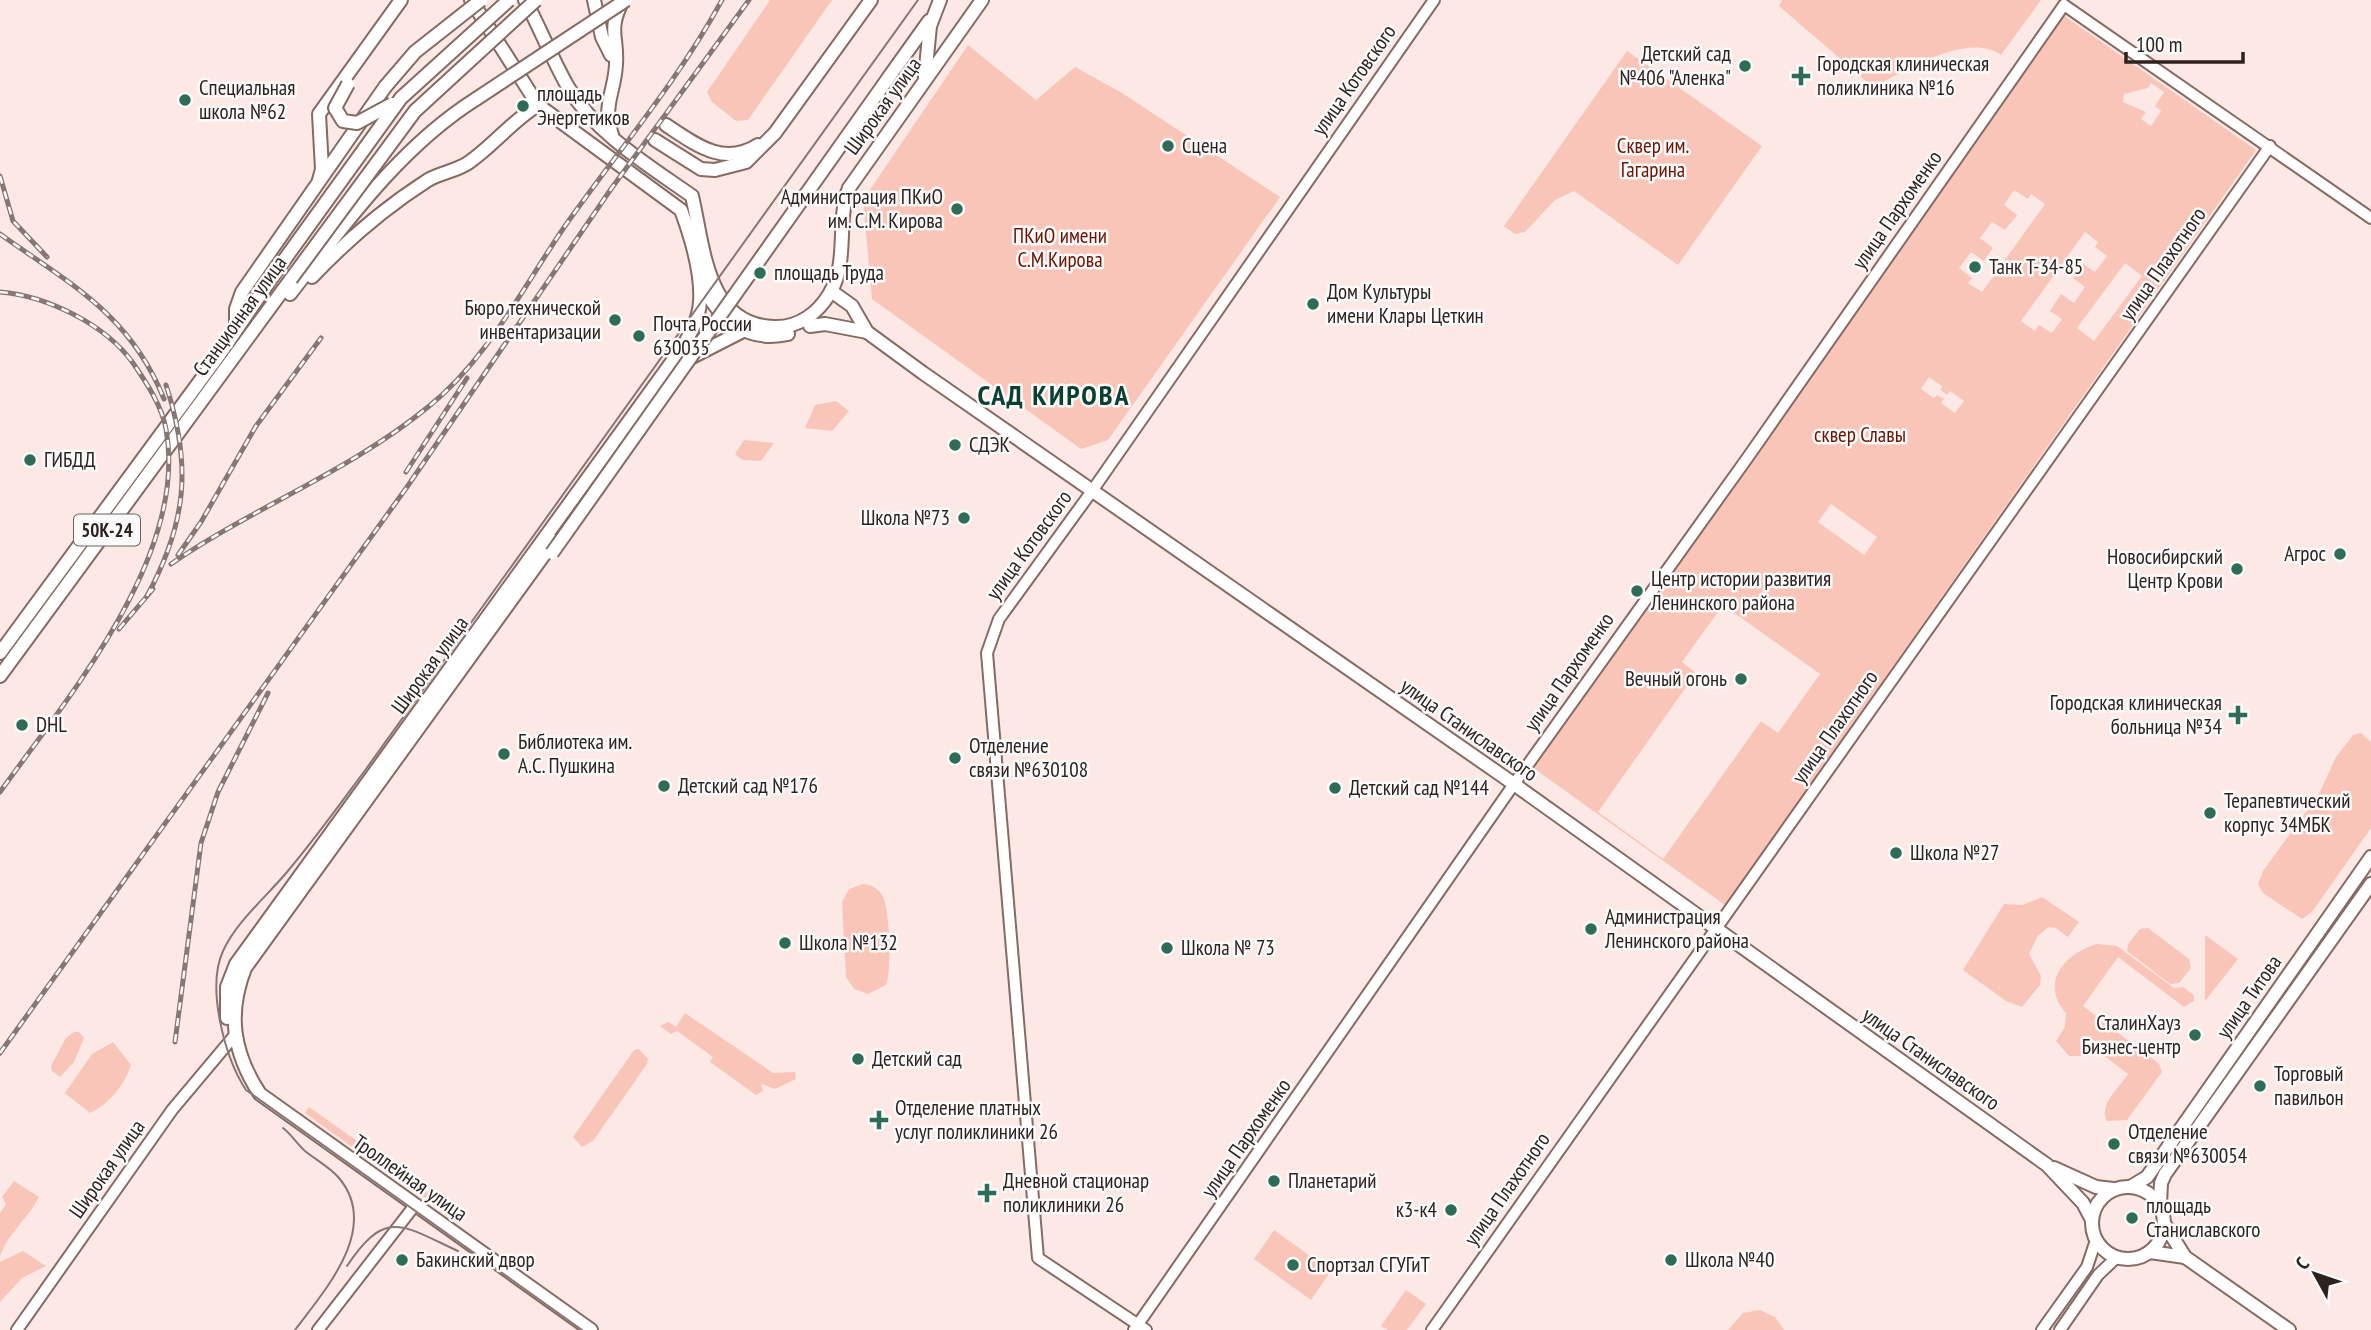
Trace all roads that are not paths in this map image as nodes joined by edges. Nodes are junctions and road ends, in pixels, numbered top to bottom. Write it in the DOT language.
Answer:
graph roads {
  1 [pos="401,0"];
  2 [pos="410,0"];
  3 [pos="471,0"];
  4 [pos="481,0"];
  5 [pos="509,0"];
  6 [pos="525,0"];
  7 [pos="536,0"];
  8 [pos="594,0"];
  9 [pos="624,0"];
  10 [pos="871,0"];
  11 [pos="940,0"];
  12 [pos="982,0"];
  13 [pos="1434,0"];
  14 [pos="2064,3"];
  15 [pos="932,17"];
  16 [pos="616,64"];
  17 [pos="923,84"];
  18 [pos="401,98"];
  19 [pos="538,105"];
  20 [pos="666,125"];
  21 [pos="775,133"];
  22 [pos="613,138"];
  23 [pos="655,140"];
  24 [pos="2270,146"];
  25 [pos="316,187"];
  26 [pos="2371,218"];
  27 [pos="696,270"];
  28 [pos="835,293"];
  29 [pos="281,306"];
  30 [pos="810,326"];
  31 [pos="236,329"];
  32 [pos="743,331"];
  33 [pos="867,332"];
  34 [pos="208,381"];
  35 [pos="1093,491"];
  36 [pos="526,579"];
  37 [pos="0,653"];
  38 [pos="0,676"];
  39 [pos="1514,784"];
  40 [pos="2371,857"];
  41 [pos="2371,884"];
  42 [pos="1715,929"];
  43 [pos="235,1035"];
  44 [pos="2165,1163"];
  45 [pos="2047,1165"];
  46 [pos="2132,1186"];
  47 [pos="2113,1189"];
  48 [pos="2160,1204"];
  49 [pos="415,1205"];
  50 [pos="2092,1220"];
  51 [pos="2165,1225"];
  52 [pos="2096,1240"];
  53 [pos="2150,1252"];
  54 [pos="2117,1257"];
  55 [pos="2185,1257"];
  56 [pos="1140,1328"];
  57 [pos="17,1330"];
  58 [pos="318,1330"];
  59 [pos="592,1330"];
  60 [pos="1432,1330"];
  61 [pos="2042,1330"];
  62 [pos="2060,1330"];
  63 [pos="2289,1330"];
  1 -- 25 [label="main road, 50К-24"];
  2 -- 18 [label="main road, bridge"];
  3 -- 19 [label="main road"];
  4 -- 25 [label="main road, bridge"];
  5 -- 18 [label="main road, Станционная улица, bridge"];
  6 -- 22 [label="main road"];
  7 -- 34 [label="main road, Станционная улица, bridge"];
  8 -- 16 [label="main road"];
  9 -- 16 [label="main road"];
  9 -- 29 [label="main road, bridge"];
  10 -- 21 [label="main road"];
  11 -- 15 [label="main road"];
  12 -- 17 [label="main road, Широкая улица"];
  13 -- 35 [label="street, улица Котовского"];
  14 -- 24 [label="street"];
  14 -- 39 [label="street, улица Пархоменко"];
  15 -- 17 [label="main road"];
  15 -- 36 [label="main road, bridge"];
  16 -- 22 [label="main road"];
  17 -- 28 [label="main road, Широкая улица"];
  18 -- 31 [label="main road, Станционная улица, bridge"];
  19 -- 27 [label="main road"];
  19 -- 29 [label="main road, 50К-24"];
  20 -- 21 [label="main road"];
  21 -- 23 [label="main road"];
  22 -- 28 [label="main road"];
  24 -- 26 [label="street"];
  24 -- 42 [label="street, улица Плахотного"];
  25 -- 31 [label="main road, 50К-24"];
  27 -- 32 [label="main road"];
  27 -- 43 [label="main road, Широкая улица"];
  28 -- 30 [label="main road"];
  28 -- 33 [label="main road"];
  29 -- 34 [label="main road, 50К-24"];
  30 -- 32 [label="main road"];
  30 -- 33 [label="main road"];
  31 -- 34 [label="main road, Станционная улица / 50К-24"];
  32 -- 36 [label="main road, Широкая улица"];
  33 -- 35 [label="main road, улица Станиславского"];
  34 -- 37 [label="main road, Станционная улица / 50К-24"];
  34 -- 38 [label="main road, Станционная улица / 50К-24"];
  35 -- 39 [label="main road, улица Станиславского"];
  35 -- 56 [label="street, улица Котовского"];
  36 -- 43 [label="main road, Широкая улица"];
  39 -- 42 [label="main road, улица Станиславского"];
  39 -- 56 [label="street, улица Пархоменко"];
  40 -- 44 [label="main road, улица Титова"];
  41 -- 44 [label="main road, улица Титова"];
  42 -- 45 [label="main road, улица Станиславского"];
  42 -- 60 [label="street, улица Плахотного"];
  43 -- 49 [label="main road, Троллейная улица"];
  43 -- 57 [label="street, Широкая улица"];
  44 -- 46 [label="main road"];
  44 -- 48 [label="main road"];
  45 -- 47 [label="main road"];
  45 -- 50 [label="main road"];
  46 -- 47 [label="main road"];
  46 -- 48 [label="main road"];
  47 -- 50 [label="main road"];
  48 -- 51 [label="main road"];
  49 -- 58 [label="street"];
  49 -- 59 [label="main road, Троллейная улица"];
  50 -- 52 [label="main road"];
  51 -- 53 [label="main road"];
  51 -- 55 [label="main road"];
  52 -- 54 [label="main road"];
  52 -- 61 [label="street"];
  53 -- 54 [label="main road"];
  53 -- 55 [label="main road"];
  54 -- 62 [label="street"];
  55 -- 63 [label="main road"];
}
